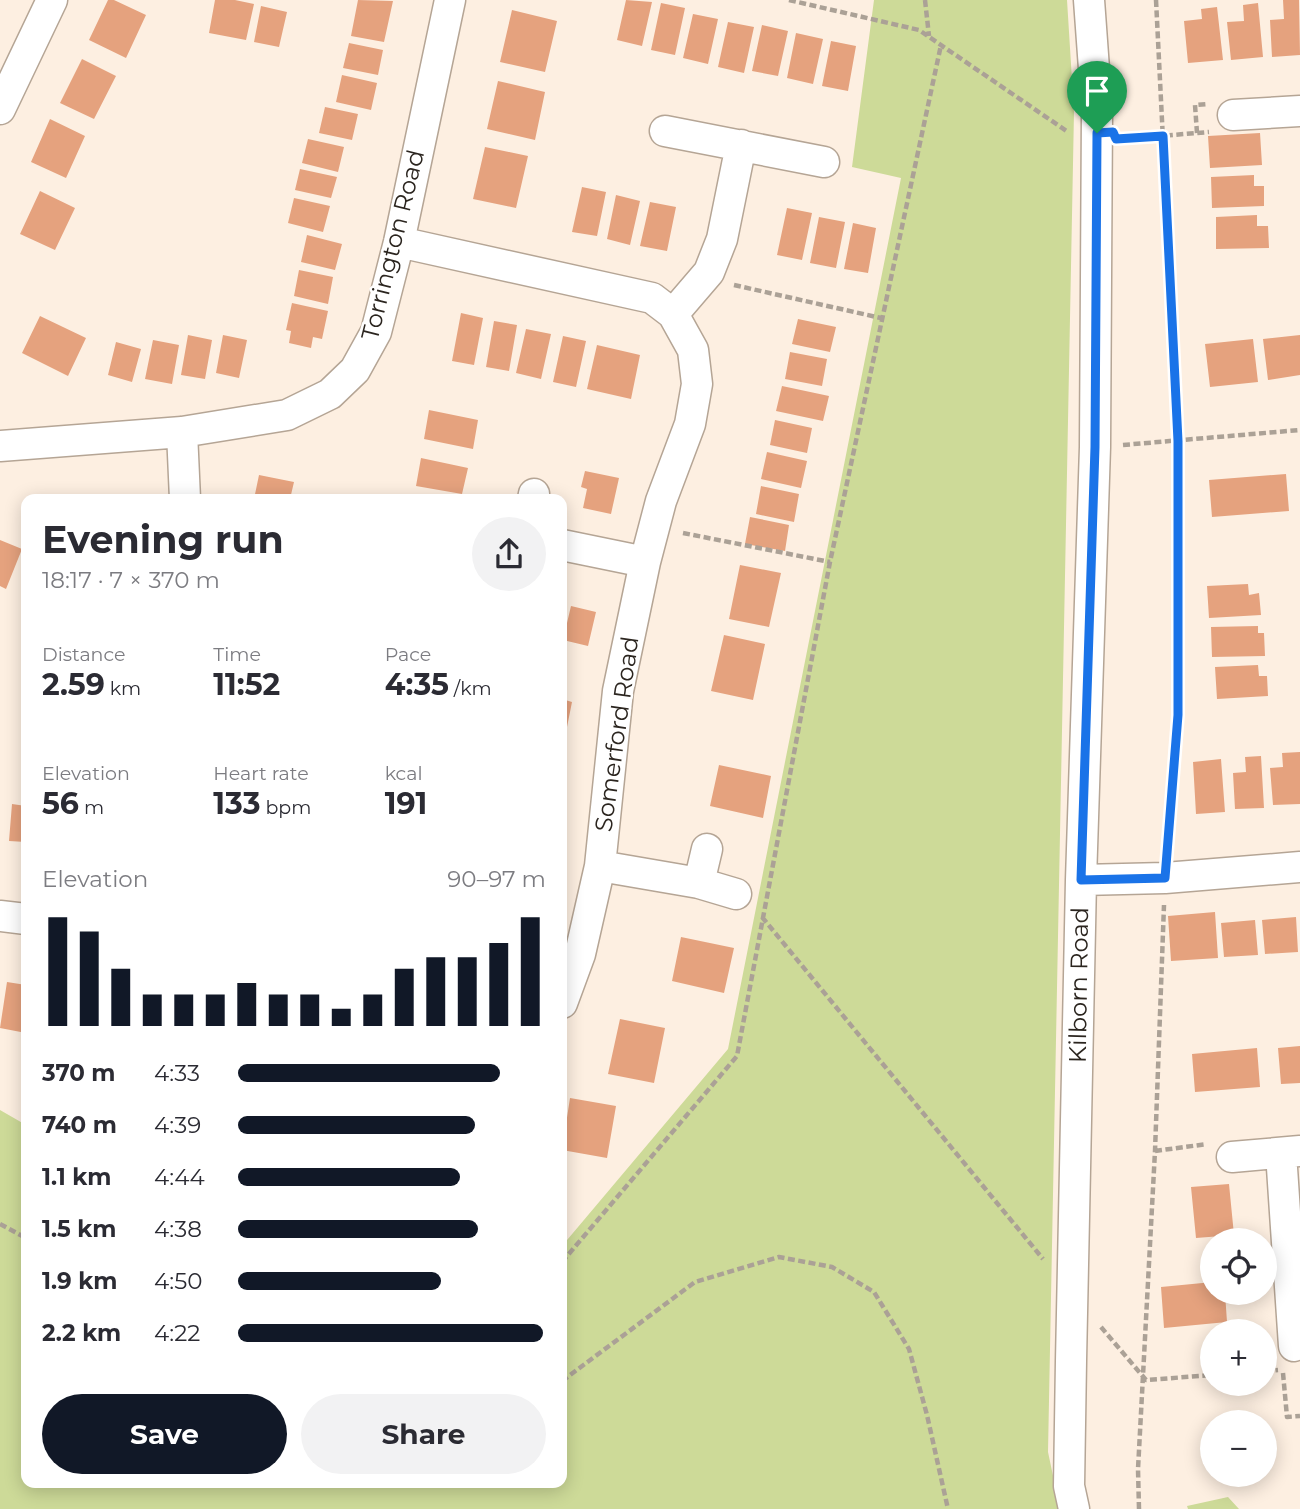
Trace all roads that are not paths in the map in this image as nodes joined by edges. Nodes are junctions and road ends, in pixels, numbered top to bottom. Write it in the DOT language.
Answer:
graph roads {
  1 [pos="52,0"];
  2 [pos="450,0"];
  3 [pos="1088,0"];
  4 [pos="0,109"];
  5 [pos="1300,111"];
  6 [pos="1233,115"];
  7 [pos="665,131"];
  8 [pos="741,145"];
  9 [pos="824,162"];
  10 [pos="398,242"];
  11 [pos="673,314"];
  12 [pos="182,432"];
  13 [pos="0,446"];
  14 [pos="185,494"];
  15 [pos="567,546"];
  16 [pos="645,562"];
  17 [pos="707,849"];
  18 [pos="600,866"];
  19 [pos="1300,867"];
  20 [pos="1081,880"];
  21 [pos="699,883"];
  22 [pos="736,894"];
  23 [pos="0,916"];
  24 [pos="21,918"];
  25 [pos="567,989"];
  26 [pos="1290,1152"];
  27 [pos="1232,1157"];
  28 [pos="1294,1346"];
  29 [pos="1074,1509"];
  1 -- 4 [label="street"];
  2 -- 10 [label="street, Torrington Road"];
  3 -- 20 [label="street, Kilborn Road"];
  5 -- 6 [label="street"];
  7 -- 8 [label="street"];
  8 -- 9 [label="street"];
  8 -- 11 [label="street"];
  10 -- 11 [label="street, Somerford Road"];
  10 -- 12 [label="street, Torrington Road"];
  11 -- 16 [label="street, Somerford Road"];
  12 -- 13 [label="street, Torrington Road"];
  12 -- 14 [label="street"];
  15 -- 16 [label="street"];
  16 -- 18 [label="street, Somerford Road"];
  17 -- 21 [label="street"];
  18 -- 21 [label="street, Somerford Road"];
  18 -- 25 [label="street, Somerford Road"];
  19 -- 20 [label="street"];
  20 -- 29 [label="street, Kilborn Road"];
  21 -- 22 [label="street, Somerford Road"];
  23 -- 24 [label="street"];
  26 -- 27 [label="street"];
  26 -- 28 [label="street"];
}
